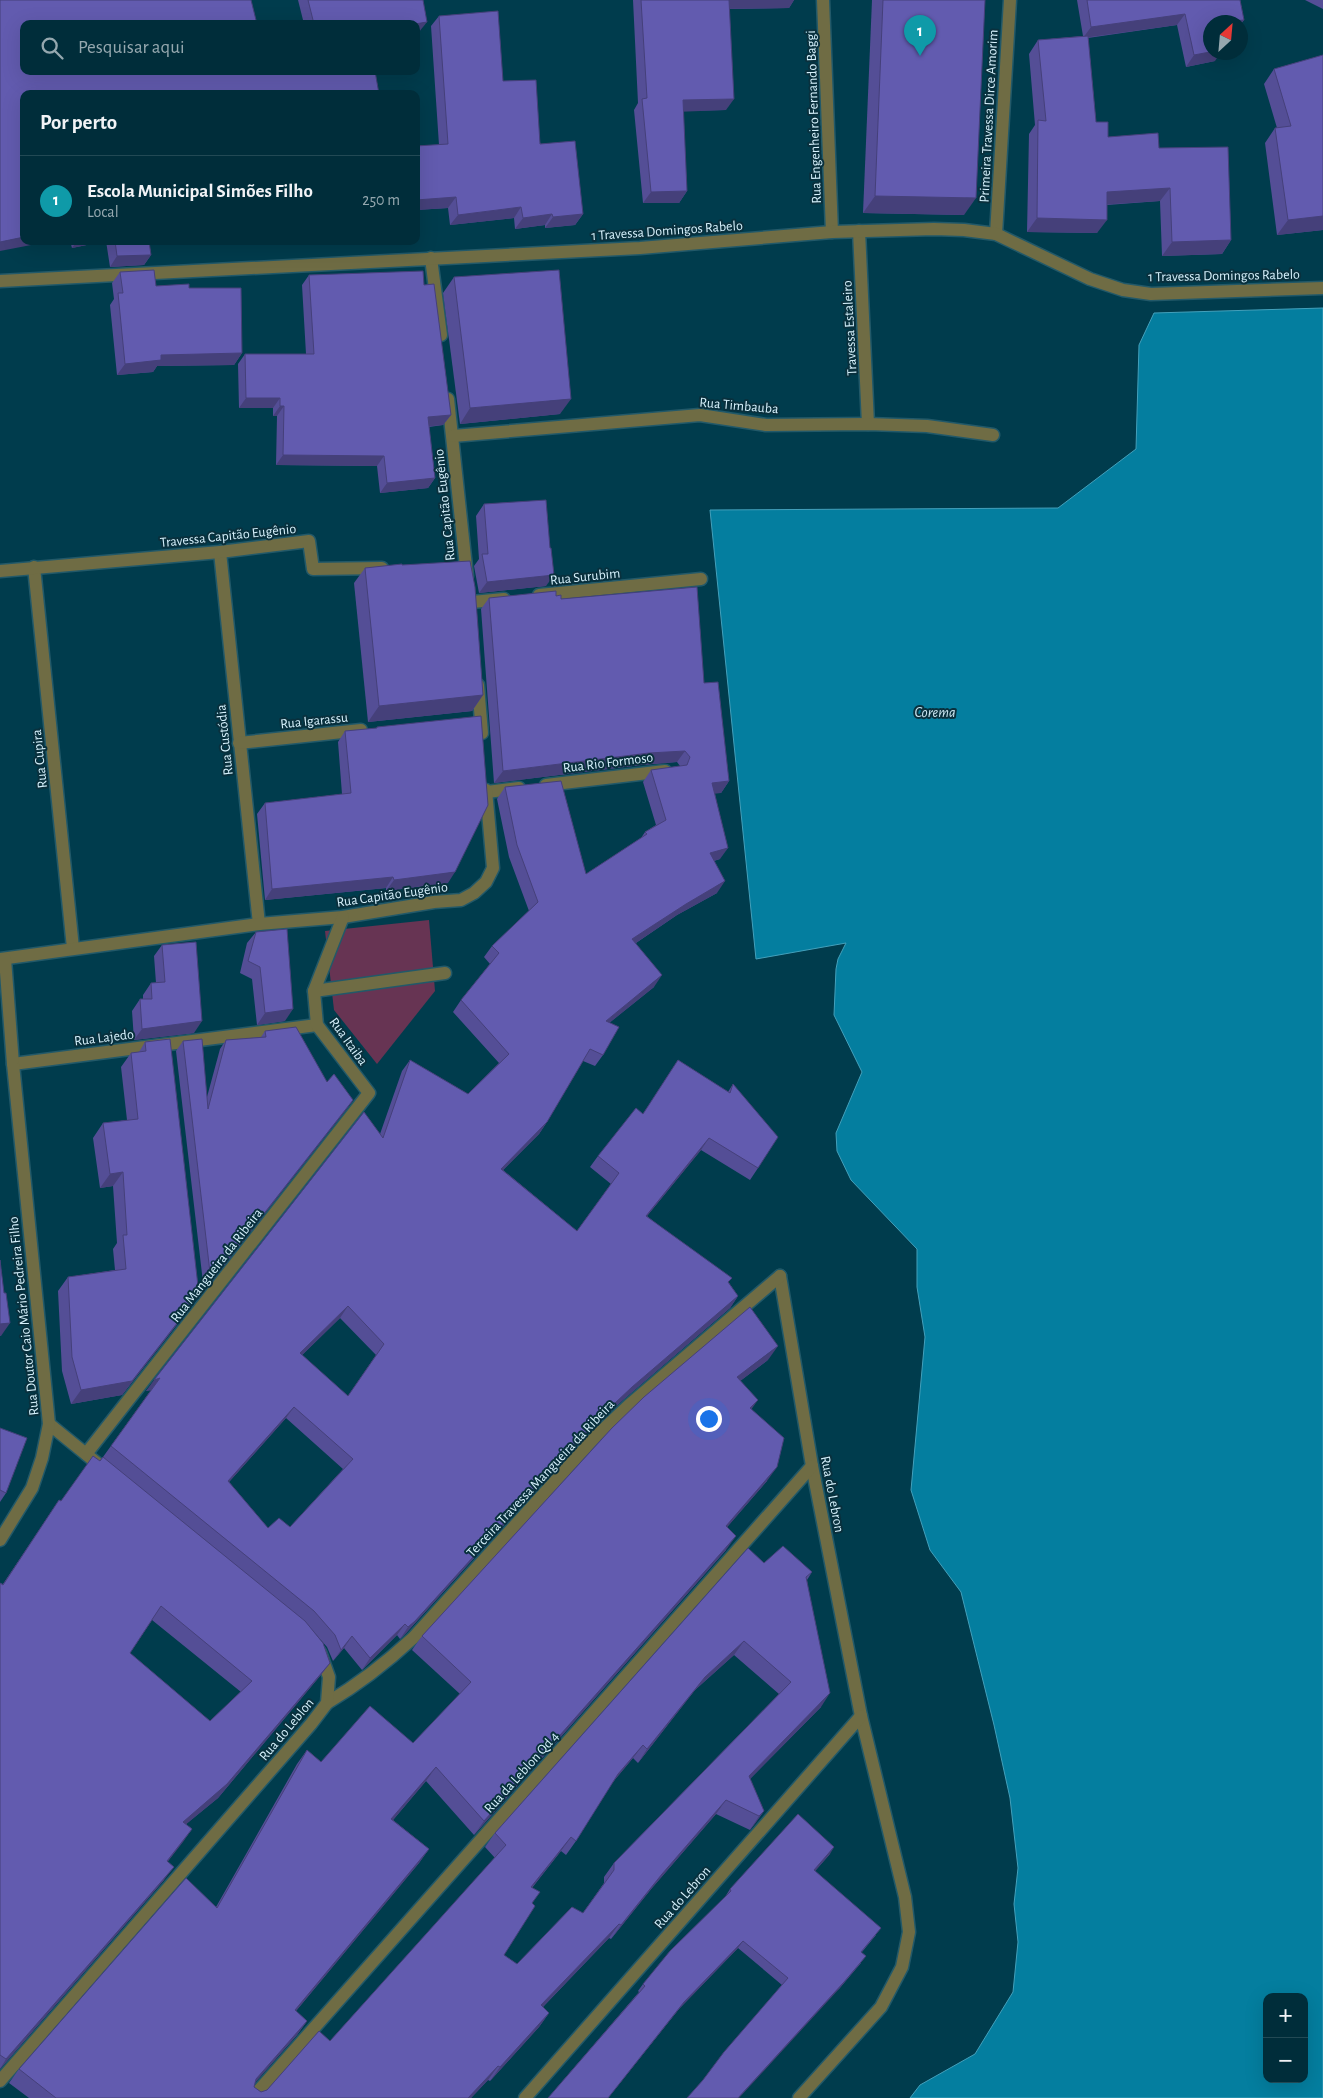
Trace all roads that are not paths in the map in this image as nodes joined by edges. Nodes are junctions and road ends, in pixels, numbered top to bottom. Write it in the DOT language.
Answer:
graph roads {
  1 [pos="824,0"];
  2 [pos="1010,0"];
  3 [pos="859,231"];
  4 [pos="832,232"];
  5 [pos="996,234"];
  6 [pos="431,258"];
  7 [pos="0,281"];
  8 [pos="1323,288"];
  9 [pos="442,352"];
  10 [pos="447,389"];
  11 [pos="868,424"];
  12 [pos="993,435"];
  13 [pos="453,436"];
  14 [pos="220,552"];
  15 [pos="34,567"];
  16 [pos="399,568"];
  17 [pos="0,571"];
  18 [pos="701,579"];
  19 [pos="471,598"];
  20 [pos="477,670"];
  21 [pos="374,729"];
  22 [pos="239,743"];
  23 [pos="483,746"];
  24 [pos="674,770"];
  25 [pos="485,773"];
  26 [pos="486,792"];
  27 [pos="343,917"];
  28 [pos="259,924"];
  29 [pos="73,948"];
  30 [pos="3,959"];
  31 [pos="445,973"];
  32 [pos="314,991"];
  33 [pos="317,1025"];
  34 [pos="13,1064"];
  35 [pos="369,1093"];
  36 [pos="780,1276"];
  37 [pos="196,1292"];
  38 [pos="198,1312"];
  39 [pos="49,1424"];
  40 [pos="86,1454"];
  41 [pos="812,1466"];
  42 [pos="116,1478"];
  43 [pos="0,1540"];
  44 [pos="311,1641"];
  45 [pos="327,1703"];
  46 [pos="861,1716"];
  47 [pos="0,2081"];
  48 [pos="252,2098"];
  49 [pos="525,2098"];
  50 [pos="799,2098"];
  1 -- 4 [label="street, Rua Engenheiro Fernando Baggi"];
  2 -- 5 [label="street, Primeira Travessa Dirce Amorim"];
  3 -- 4 [label="street, 1 Travessa Domingos Rabelo"];
  3 -- 5 [label="street, 1 Travessa Domingos Rabelo"];
  3 -- 11 [label="street, Travessa Estaleiro"];
  4 -- 6 [label="street, 1 Travessa Domingos Rabelo"];
  5 -- 8 [label="street, 1 Travessa Domingos Rabelo"];
  6 -- 7 [label="street, 1 Travessa Domingos Rabelo"];
  6 -- 9 [label="street"];
  10 -- 13 [label="street, Rua Capitão Eugênio"];
  11 -- 12 [label="street, Rua Timbauba"];
  11 -- 13 [label="street, Rua Timbauba"];
  13 -- 19 [label="street, Rua Capitão Eugênio"];
  14 -- 15 [label="street, Travessa Capitão Eugênio"];
  14 -- 16 [label="street, Travessa Capitão Eugênio"];
  14 -- 22 [label="street, Rua Custódia"];
  15 -- 17 [label="street, Travessa Capitão Eugênio"];
  15 -- 29 [label="street, Rua Cupira"];
  18 -- 19 [label="street, Rua Surubim"];
  20 -- 23 [label="street"];
  21 -- 22 [label="street, Rua Igarassu"];
  22 -- 28 [label="street, Rua Custódia"];
  24 -- 26 [label="street, Rua Rio Formoso"];
  25 -- 26 [label="street, Rua Capitão Eugênio"];
  26 -- 27 [label="street, Rua Capitão Eugênio"];
  27 -- 28 [label="street, Rua Capitão Eugênio"];
  27 -- 32 [label="street, Rua Itaiba"];
  28 -- 29 [label="street, Rua Capitão Eugênio"];
  29 -- 30 [label="street, Rua Capitão Eugênio"];
  30 -- 34 [label="street, Rua Doutor Caio Mário Pedreira Filho"];
  31 -- 32 [label="street"];
  32 -- 33 [label="street, Rua Itaiba"];
  33 -- 34 [label="street, Rua Lajedo"];
  33 -- 35 [label="street, Rua Itaiba"];
  34 -- 39 [label="street, Rua Doutor Caio Mário Pedreira Filho"];
  35 -- 38 [label="street, Rua Mangueira da Ribeira"];
  36 -- 41 [label="street, Rua do Lebron"];
  36 -- 45 [label="street, Terceira Travessa Mangueira da Ribeira"];
  37 -- 38 [label="street"];
  38 -- 40 [label="street, Rua Mangueira da Ribeira"];
  39 -- 40 [label="street"];
  39 -- 43 [label="street, Rua Doutor Caio Mário Pedreira Filho"];
  40 -- 42 [label="street"];
  41 -- 46 [label="street, Rua do Lebron"];
  41 -- 48 [label="street, Rua da Leblon Qd 4"];
  44 -- 45 [label="street, Rua do Leblon"];
  45 -- 47 [label="street, Rua do Leblon"];
  46 -- 49 [label="street, Rua do Lebron"];
  46 -- 50 [label="street, Rua do Lebron"];
}
